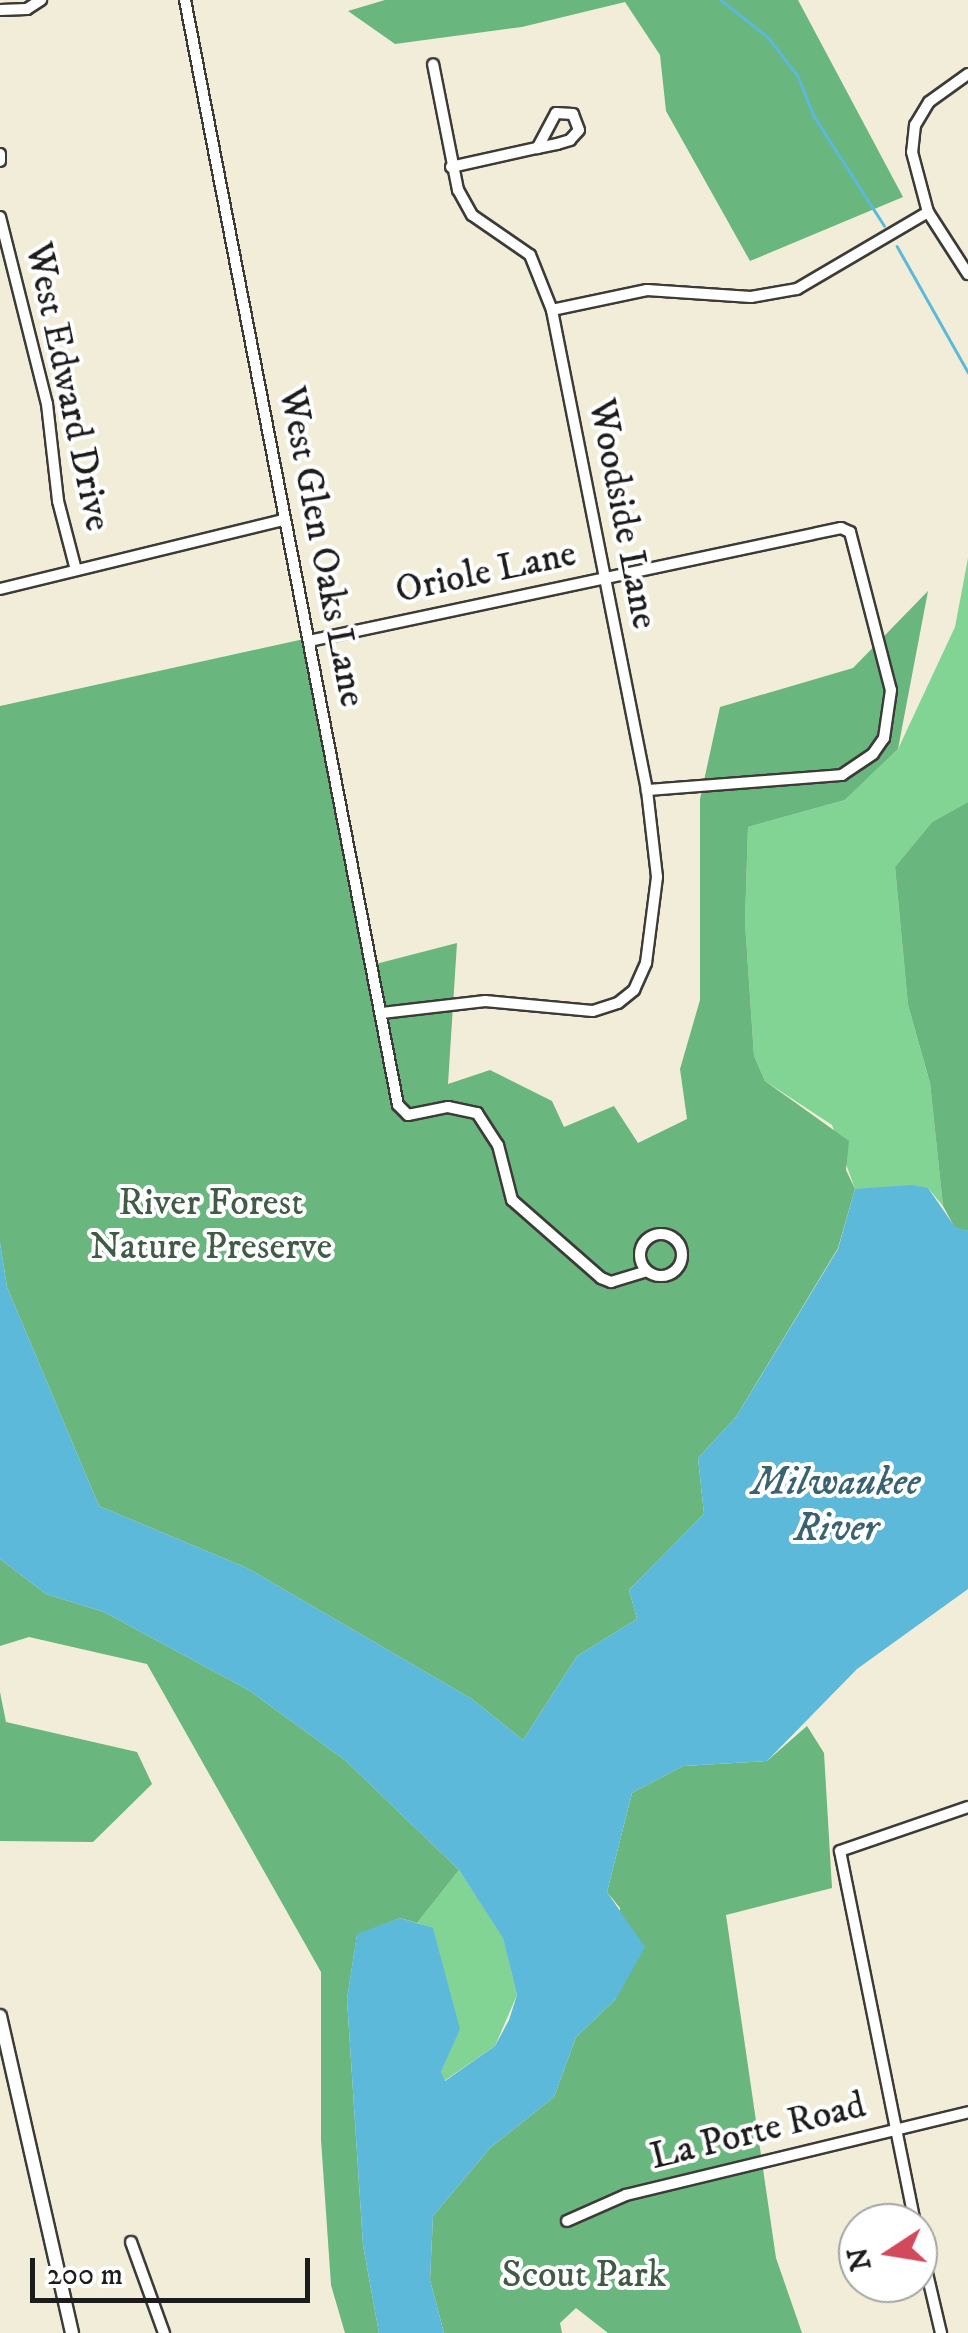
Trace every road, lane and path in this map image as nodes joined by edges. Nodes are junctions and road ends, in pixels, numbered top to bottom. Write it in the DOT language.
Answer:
graph roads {
  1 [pos="41,0"];
  2 [pos="185,0"];
  3 [pos="1,5"];
  4 [pos="433,64"];
  5 [pos="968,74"];
  6 [pos="537,148"];
  7 [pos="451,167"];
  8 [pos="928,212"];
  9 [pos="0,218"];
  10 [pos="968,274"];
  11 [pos="552,310"];
  12 [pos="284,520"];
  13 [pos="76,570"];
  14 [pos="604,578"];
  15 [pos="0,589"];
  16 [pos="309,641"];
  17 [pos="646,790"];
  18 [pos="382,1013"];
  19 [pos="646,1270"];
  20 [pos="968,1807"];
  21 [pos="0,2016"];
  22 [pos="968,2112"];
  23 [pos="893,2129"];
  24 [pos="910,2203"];
  25 [pos="567,2222"];
  26 [pos="130,2242"];
  27 [pos="934,2303"];
  28 [pos="72,2333"];
  29 [pos="164,2333"];
  30 [pos="941,2333"];
  1 -- 3 [label="street"];
  2 -- 12 [label="street, West Glen Oaks Lane"];
  4 -- 7 [label="street, Woodside Lane"];
  5 -- 8 [label="street"];
  6 -- 7 [label="street"];
  7 -- 11 [label="street, Woodside Lane"];
  8 -- 10 [label="street"];
  8 -- 11 [label="street"];
  9 -- 13 [label="street, West Edward Drive"];
  11 -- 14 [label="street, Woodside Lane"];
  12 -- 13 [label="street"];
  12 -- 16 [label="street, West Glen Oaks Lane"];
  13 -- 15 [label="street"];
  14 -- 16 [label="street, Oriole Lane"];
  14 -- 17 [label="street, Woodside Lane"];
  14 -- 17 [label="street, Oriole Lane"];
  16 -- 18 [label="street, West Glen Oaks Lane"];
  17 -- 18 [label="street, Woodside Lane"];
  18 -- 19 [label="street, West Glen Oaks Lane"];
  19 -- 19 [label="street"];
  20 -- 23 [label="street"];
  21 -- 28 [label="street"];
  22 -- 23 [label="street, La Porte Road"];
  23 -- 24 [label="street"];
  23 -- 25 [label="street, La Porte Road"];
  26 -- 29 [label="street"];
  27 -- 30 [label="street"];
}
